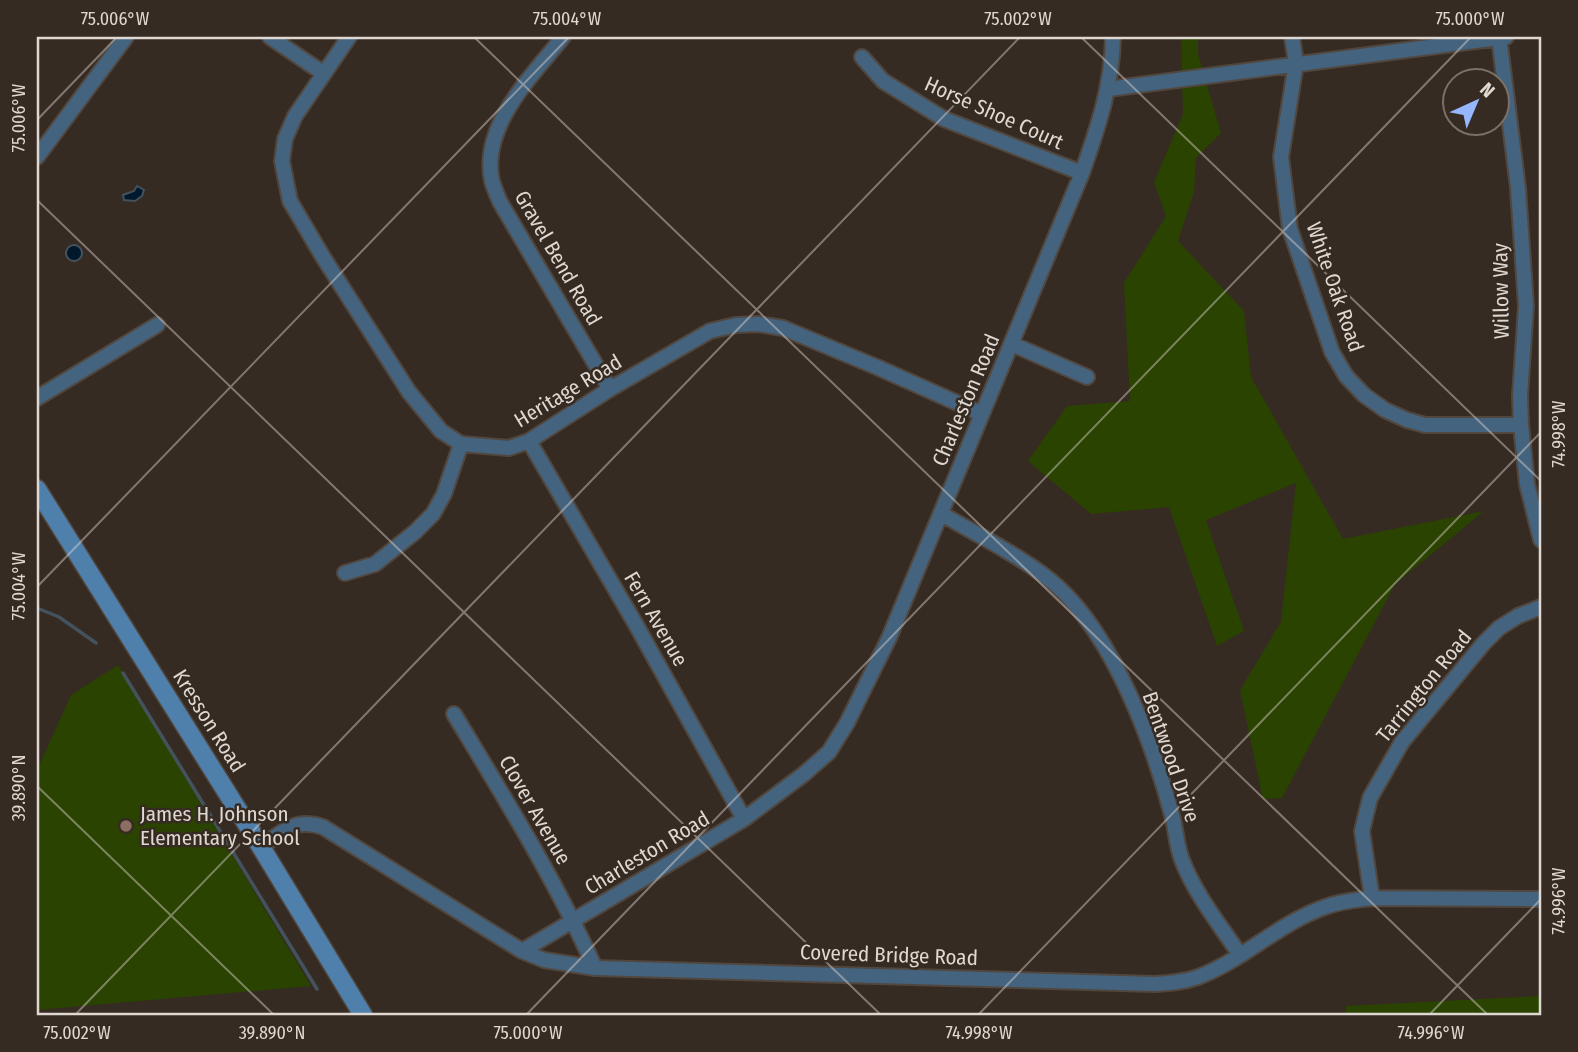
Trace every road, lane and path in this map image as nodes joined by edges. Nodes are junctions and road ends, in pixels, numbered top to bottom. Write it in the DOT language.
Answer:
graph roads {
  1 [pos="126,37"];
  2 [pos="270,37"];
  3 [pos="349,37"];
  4 [pos="563,37"];
  5 [pos="1113,37"];
  6 [pos="1292,37"];
  7 [pos="1502,37"];
  8 [pos="862,57"];
  9 [pos="1296,63"];
  10 [pos="323,73"];
  11 [pos="1108,89"];
  12 [pos="37,157"];
  13 [pos="1082,173"];
  14 [pos="157,325"];
  15 [pos="1012,344"];
  16 [pos="1087,377"];
  17 [pos="610,389"];
  18 [pos="37,398"];
  19 [pos="982,414"];
  20 [pos="1521,425"];
  21 [pos="529,441"];
  22 [pos="461,444"];
  23 [pos="37,489"];
  24 [pos="942,514"];
  25 [pos="1541,541"];
  26 [pos="345,573"];
  27 [pos="1541,607"];
  28 [pos="454,714"];
  29 [pos="744,819"];
  30 [pos="261,848"];
  31 [pos="1373,898"];
  32 [pos="1541,899"];
  33 [pos="574,922"];
  34 [pos="522,951"];
  35 [pos="1240,955"];
  36 [pos="595,968"];
  37 [pos="361,1011"];
  1 -- 12 [label="street"];
  2 -- 10 [label="street"];
  3 -- 10 [label="street"];
  4 -- 17 [label="street, Gravel Bend Road"];
  5 -- 11 [label="street, Charleston Road"];
  6 -- 9 [label="street, White Oak Road"];
  7 -- 9 [label="street"];
  7 -- 20 [label="street, Willow Way"];
  8 -- 13 [label="street, Horse Shoe Court"];
  9 -- 11 [label="street"];
  9 -- 20 [label="street, White Oak Road"];
  10 -- 22 [label="street"];
  11 -- 13 [label="street, Charleston Road"];
  13 -- 15 [label="street, Charleston Road"];
  14 -- 18 [label="street"];
  15 -- 16 [label="street"];
  15 -- 19 [label="street, Charleston Road"];
  17 -- 19 [label="street, Heritage Road"];
  17 -- 21 [label="street, Heritage Road"];
  19 -- 24 [label="street, Charleston Road"];
  20 -- 25 [label="street, Willow Way"];
  21 -- 22 [label="street, Heritage Road"];
  21 -- 29 [label="street, Fern Avenue"];
  22 -- 26 [label="street"];
  23 -- 30 [label="street, Kresson Road"];
  24 -- 29 [label="street, Charleston Road"];
  24 -- 35 [label="street, Bentwood Drive"];
  27 -- 31 [label="street, Tarrington Road"];
  28 -- 33 [label="street, Clover Avenue"];
  29 -- 33 [label="street, Charleston Road"];
  30 -- 34 [label="street, Covered Bridge Road"];
  30 -- 37 [label="street, Kresson Road"];
  31 -- 32 [label="street, Covered Bridge Road"];
  31 -- 35 [label="street, Covered Bridge Road"];
  33 -- 34 [label="street, Charleston Road"];
  33 -- 36 [label="street, Clover Avenue"];
  34 -- 36 [label="street, Covered Bridge Road"];
  35 -- 36 [label="street, Covered Bridge Road"];
}
